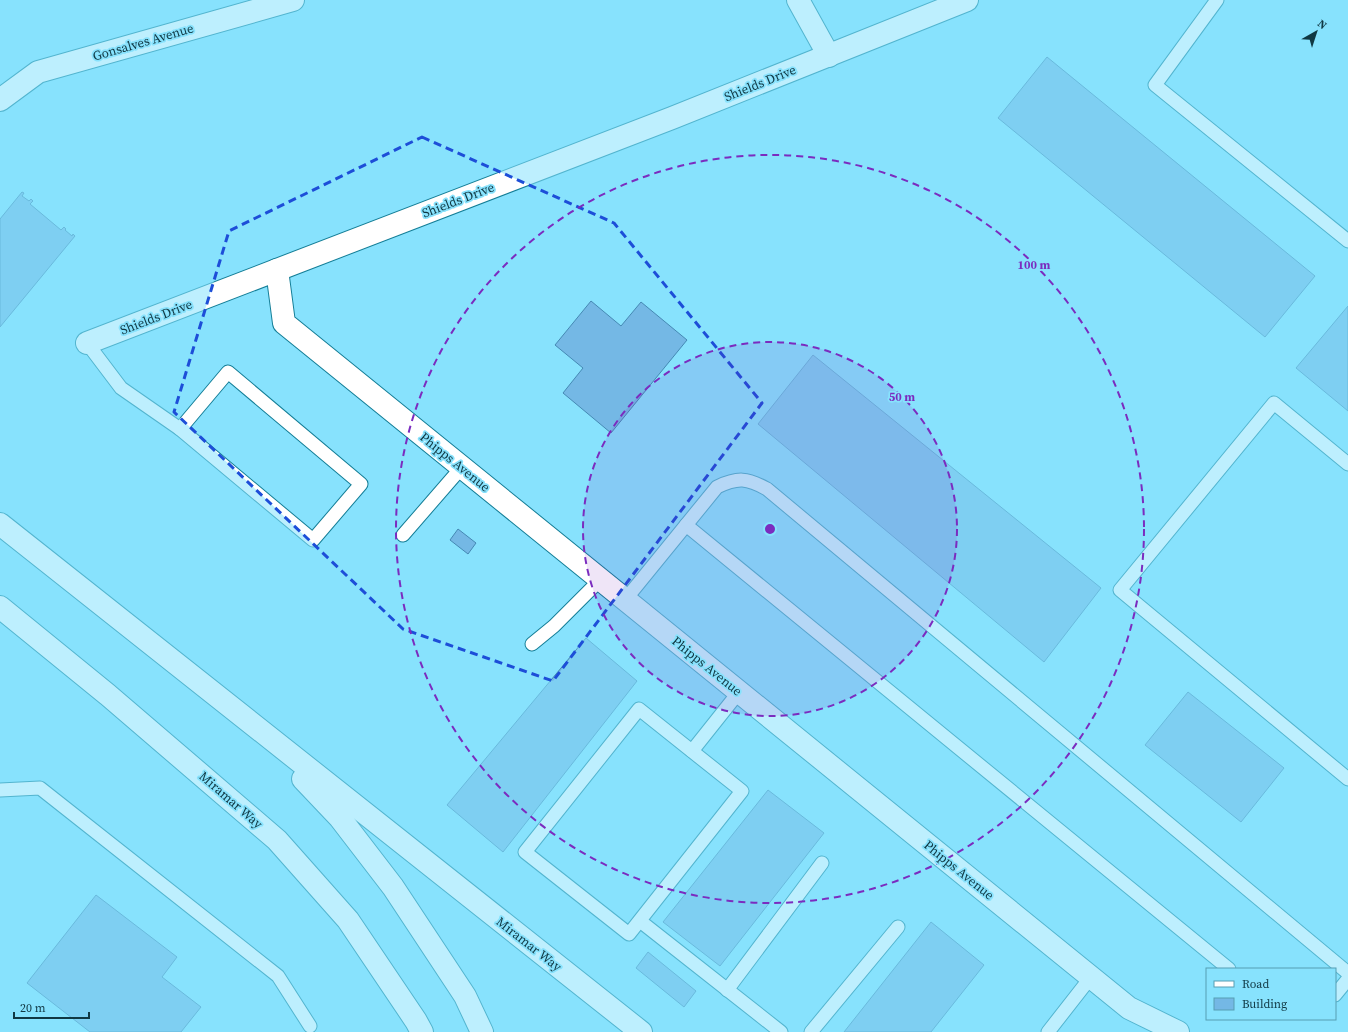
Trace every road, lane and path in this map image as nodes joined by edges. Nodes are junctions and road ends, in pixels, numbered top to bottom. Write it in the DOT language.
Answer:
graph roads {
  1 [pos="293,0"];
  2 [pos="798,0"];
  3 [pos="967,0"];
  4 [pos="1218,0"];
  5 [pos="829,56"];
  6 [pos="0,100"];
  7 [pos="1348,242"];
  8 [pos="277,270"];
  9 [pos="87,343"];
  10 [pos="180,429"];
  11 [pos="1348,464"];
  12 [pos="462,467"];
  13 [pos="0,524"];
  14 [pos="686,525"];
  15 [pos="403,536"];
  16 [pos="600,580"];
  17 [pos="625,600"];
  18 [pos="0,607"];
  19 [pos="532,644"];
  20 [pos="173,662"];
  21 [pos="739,692"];
  22 [pos="692,752"];
  23 [pos="1348,779"];
  24 [pos="0,790"];
  25 [pos="822,863"];
  26 [pos="640,921"];
  27 [pos="898,927"];
  28 [pos="1227,968"];
  29 [pos="1348,973"];
  30 [pos="1091,977"];
  31 [pos="1348,979"];
  32 [pos="727,990"];
  33 [pos="1336,994"];
  34 [pos="310,1026"];
  35 [pos="422,1032"];
  36 [pos="482,1032"];
  37 [pos="641,1032"];
  38 [pos="780,1032"];
  39 [pos="812,1032"];
  40 [pos="1048,1032"];
  41 [pos="1178,1032"];
  1 -- 6 [label="street, Gonsalves Avenue"];
  2 -- 5 [label="street"];
  3 -- 5 [label="street, Shields Drive"];
  4 -- 7 [label="lane"];
  5 -- 8 [label="street, Shields Drive"];
  8 -- 9 [label="street, Shields Drive"];
  8 -- 12 [label="street, Phipps Avenue"];
  9 -- 10 [label="lane"];
  10 -- 10 [label="lane"];
  11 -- 23 [label="lane"];
  12 -- 15 [label="lane"];
  12 -- 16 [label="street, Phipps Avenue"];
  13 -- 20 [label="street, Miramar Way"];
  14 -- 17 [label="lane"];
  14 -- 28 [label="lane"];
  14 -- 29 [label="lane"];
  16 -- 17 [label="street, Phipps Avenue"];
  16 -- 19 [label="lane"];
  17 -- 21 [label="street, Phipps Avenue"];
  18 -- 35 [label="street, Miramar Way"];
  20 -- 36 [label="street, Miramar Way"];
  20 -- 37 [label="street, Miramar Way"];
  21 -- 22 [label="lane"];
  21 -- 30 [label="street, Phipps Avenue"];
  22 -- 26 [label="lane"];
  22 -- 26 [label="lane"];
  24 -- 34 [label="lane"];
  25 -- 32 [label="lane"];
  26 -- 32 [label="lane"];
  27 -- 39 [label="lane"];
  30 -- 40 [label="lane"];
  30 -- 41 [label="street, Phipps Avenue"];
  31 -- 33 [label="lane"];
  32 -- 38 [label="lane"];
}
